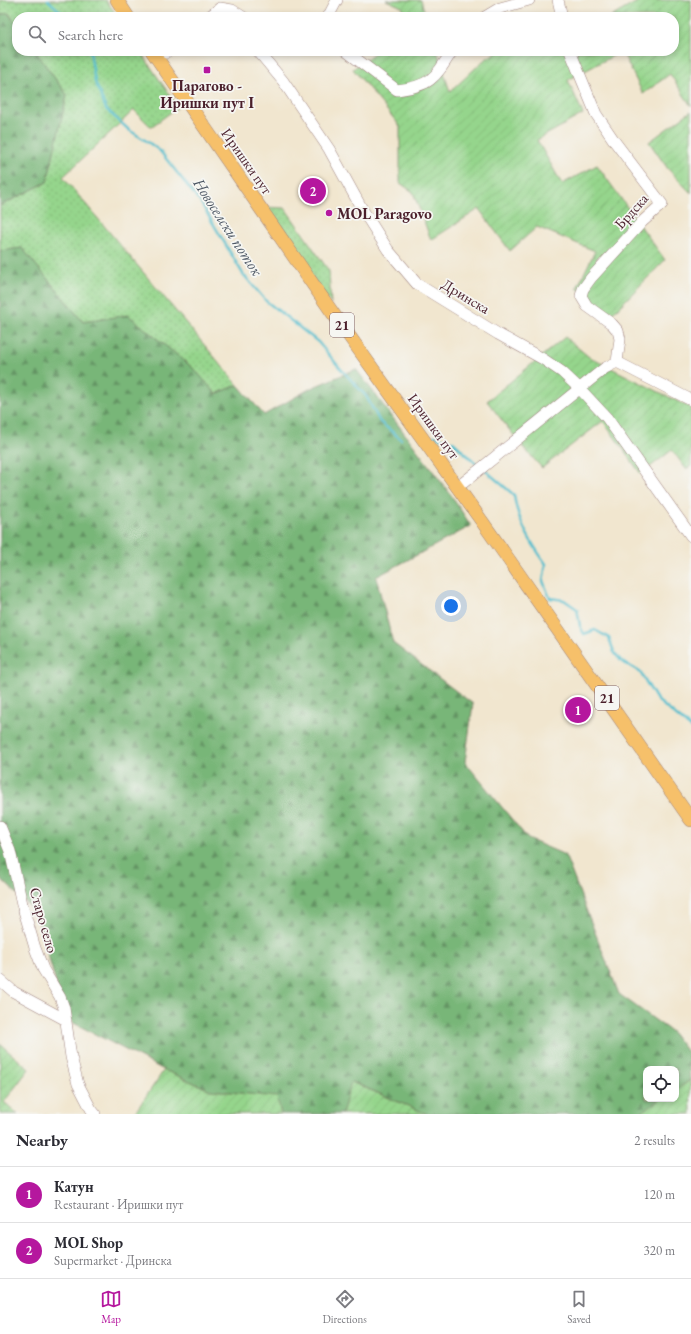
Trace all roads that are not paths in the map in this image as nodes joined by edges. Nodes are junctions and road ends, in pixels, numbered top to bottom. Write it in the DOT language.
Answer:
graph roads {
  1 [pos="117,0"];
  2 [pos="337,0"];
  3 [pos="529,0"];
  4 [pos="558,0"];
  5 [pos="220,8"];
  6 [pos="125,12"];
  7 [pos="215,12"];
  8 [pos="224,12"];
  9 [pos="235,12"];
  10 [pos="331,12"];
  11 [pos="493,12"];
  12 [pos="561,12"];
  13 [pos="155,56"];
  14 [pos="262,56"];
  15 [pos="353,56"];
  16 [pos="449,56"];
  17 [pos="572,56"];
  18 [pos="616,362"];
  19 [pos="580,388"];
  20 [pos="691,400"];
  21 [pos="458,488"];
  22 [pos="691,536"];
  23 [pos="691,820"];
  24 [pos="0,826"];
  25 [pos="0,980"];
  26 [pos="66,1020"];
  27 [pos="95,1114"];
  1 -- 6 [label="main road"];
  2 -- 10 [label="street"];
  3 -- 11 [label="street"];
  4 -- 12 [label="street"];
  5 -- 7 [label="street"];
  5 -- 8 [label="street"];
  5 -- 9 [label="street"];
  13 -- 21 [label="main road, Иришки пут / 21"];
  14 -- 19 [label="street, Дринска"];
  15 -- 16 [label="street"];
  17 -- 18 [label="street, Брдска"];
  18 -- 19 [label="street"];
  18 -- 20 [label="street"];
  19 -- 21 [label="street"];
  19 -- 22 [label="street, Дринска"];
  21 -- 23 [label="main road, Иришки пут / 21"];
  24 -- 26 [label="street, Старо село"];
  25 -- 26 [label="street"];
  26 -- 27 [label="street, Старо село"];
}
